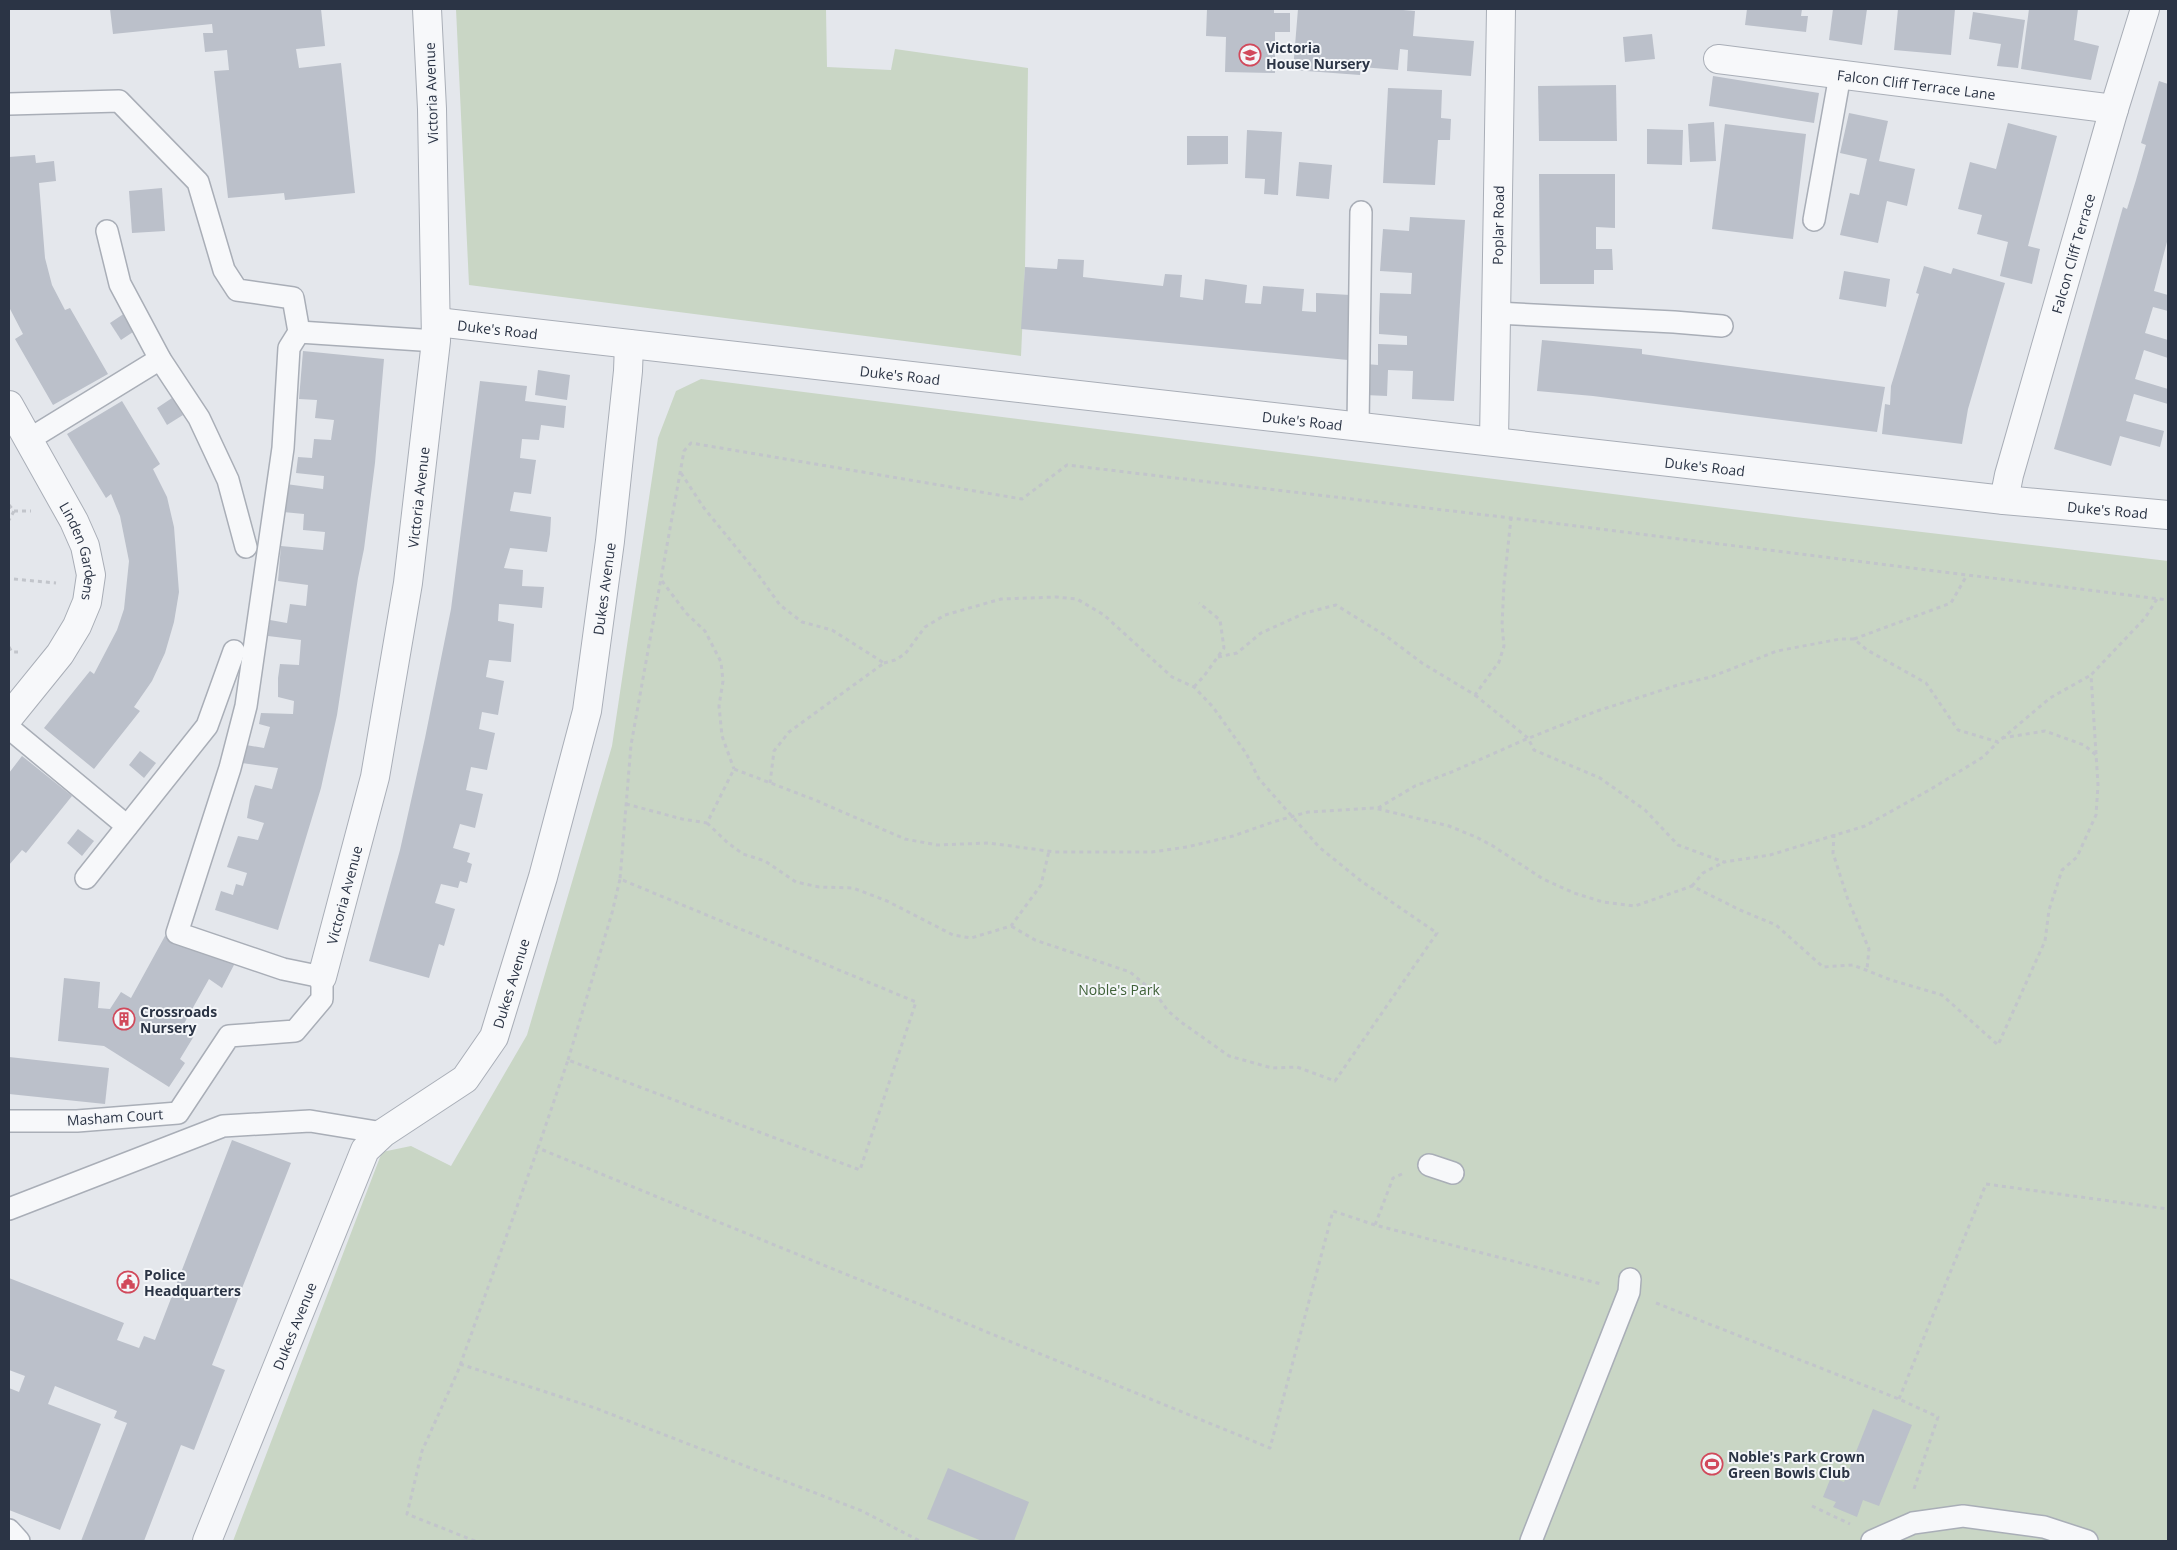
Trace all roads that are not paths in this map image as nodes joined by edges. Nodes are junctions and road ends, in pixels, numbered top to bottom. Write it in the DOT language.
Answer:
graph roads {
  1 [pos="427,9"];
  2 [pos="1501,9"];
  3 [pos="2145,9"];
  4 [pos="1718,60"];
  5 [pos="1840,75"];
  6 [pos="9,104"];
  7 [pos="2114,109"];
  8 [pos="1360,212"];
  9 [pos="1814,220"];
  10 [pos="107,231"];
  11 [pos="1496,313"];
  12 [pos="1722,326"];
  13 [pos="299,332"];
  14 [pos="436,332"];
  15 [pos="629,344"];
  16 [pos="160,359"];
  17 [pos="9,404"];
  18 [pos="1358,426"];
  19 [pos="28,440"];
  20 [pos="1494,441"];
  21 [pos="2004,500"];
  22 [pos="2168,515"];
  23 [pos="246,547"];
  24 [pos="234,651"];
  25 [pos="9,718"];
  26 [pos="9,728"];
  27 [pos="128,826"];
  28 [pos="86,878"];
  29 [pos="322,976"];
  30 [pos="9,1121"];
  31 [pos="383,1133"];
  32 [pos="1429,1165"];
  33 [pos="1453,1174"];
  34 [pos="9,1209"];
  35 [pos="1630,1285"];
  36 [pos="9,1530"];
  37 [pos="1913,1532"];
  38 [pos="1874,1540"];
  39 [pos="19,1541"];
  40 [pos="207,1541"];
  41 [pos="1531,1541"];
  42 [pos="2087,1541"];
  1 -- 14 [label="street, Victoria Avenue"];
  2 -- 11 [label="street, Poplar Road"];
  3 -- 7 [label="street, Falcon Cliff Terrace"];
  4 -- 5 [label="street, Falcon Cliff Terrace Lane"];
  5 -- 7 [label="street, Falcon Cliff Terrace Lane"];
  5 -- 9 [label="lane"];
  6 -- 13 [label="lane"];
  7 -- 21 [label="street, Falcon Cliff Terrace"];
  8 -- 18 [label="lane"];
  10 -- 16 [label="lane"];
  11 -- 12 [label="lane"];
  11 -- 20 [label="street, Poplar Road"];
  13 -- 14 [label="lane"];
  13 -- 29 [label="lane"];
  14 -- 15 [label="street, Duke's Road"];
  14 -- 29 [label="street, Victoria Avenue"];
  15 -- 18 [label="street, Duke's Road"];
  15 -- 31 [label="street, Dukes Avenue"];
  16 -- 19 [label="lane"];
  16 -- 23 [label="lane"];
  17 -- 19 [label="street, Linden Gardens"];
  18 -- 20 [label="street, Duke's Road"];
  19 -- 25 [label="street, Linden Gardens"];
  20 -- 21 [label="street, Duke's Road"];
  21 -- 22 [label="street, Duke's Road"];
  24 -- 27 [label="lane"];
  26 -- 27 [label="lane"];
  27 -- 28 [label="lane"];
  29 -- 30 [label="lane, Masham Court"];
  31 -- 34 [label="lane"];
  31 -- 40 [label="street, Dukes Avenue"];
  32 -- 33 [label="lane"];
  35 -- 41 [label="lane"];
  36 -- 39 [label="lane"];
  37 -- 38 [label="lane"];
  37 -- 42 [label="lane"];
}
